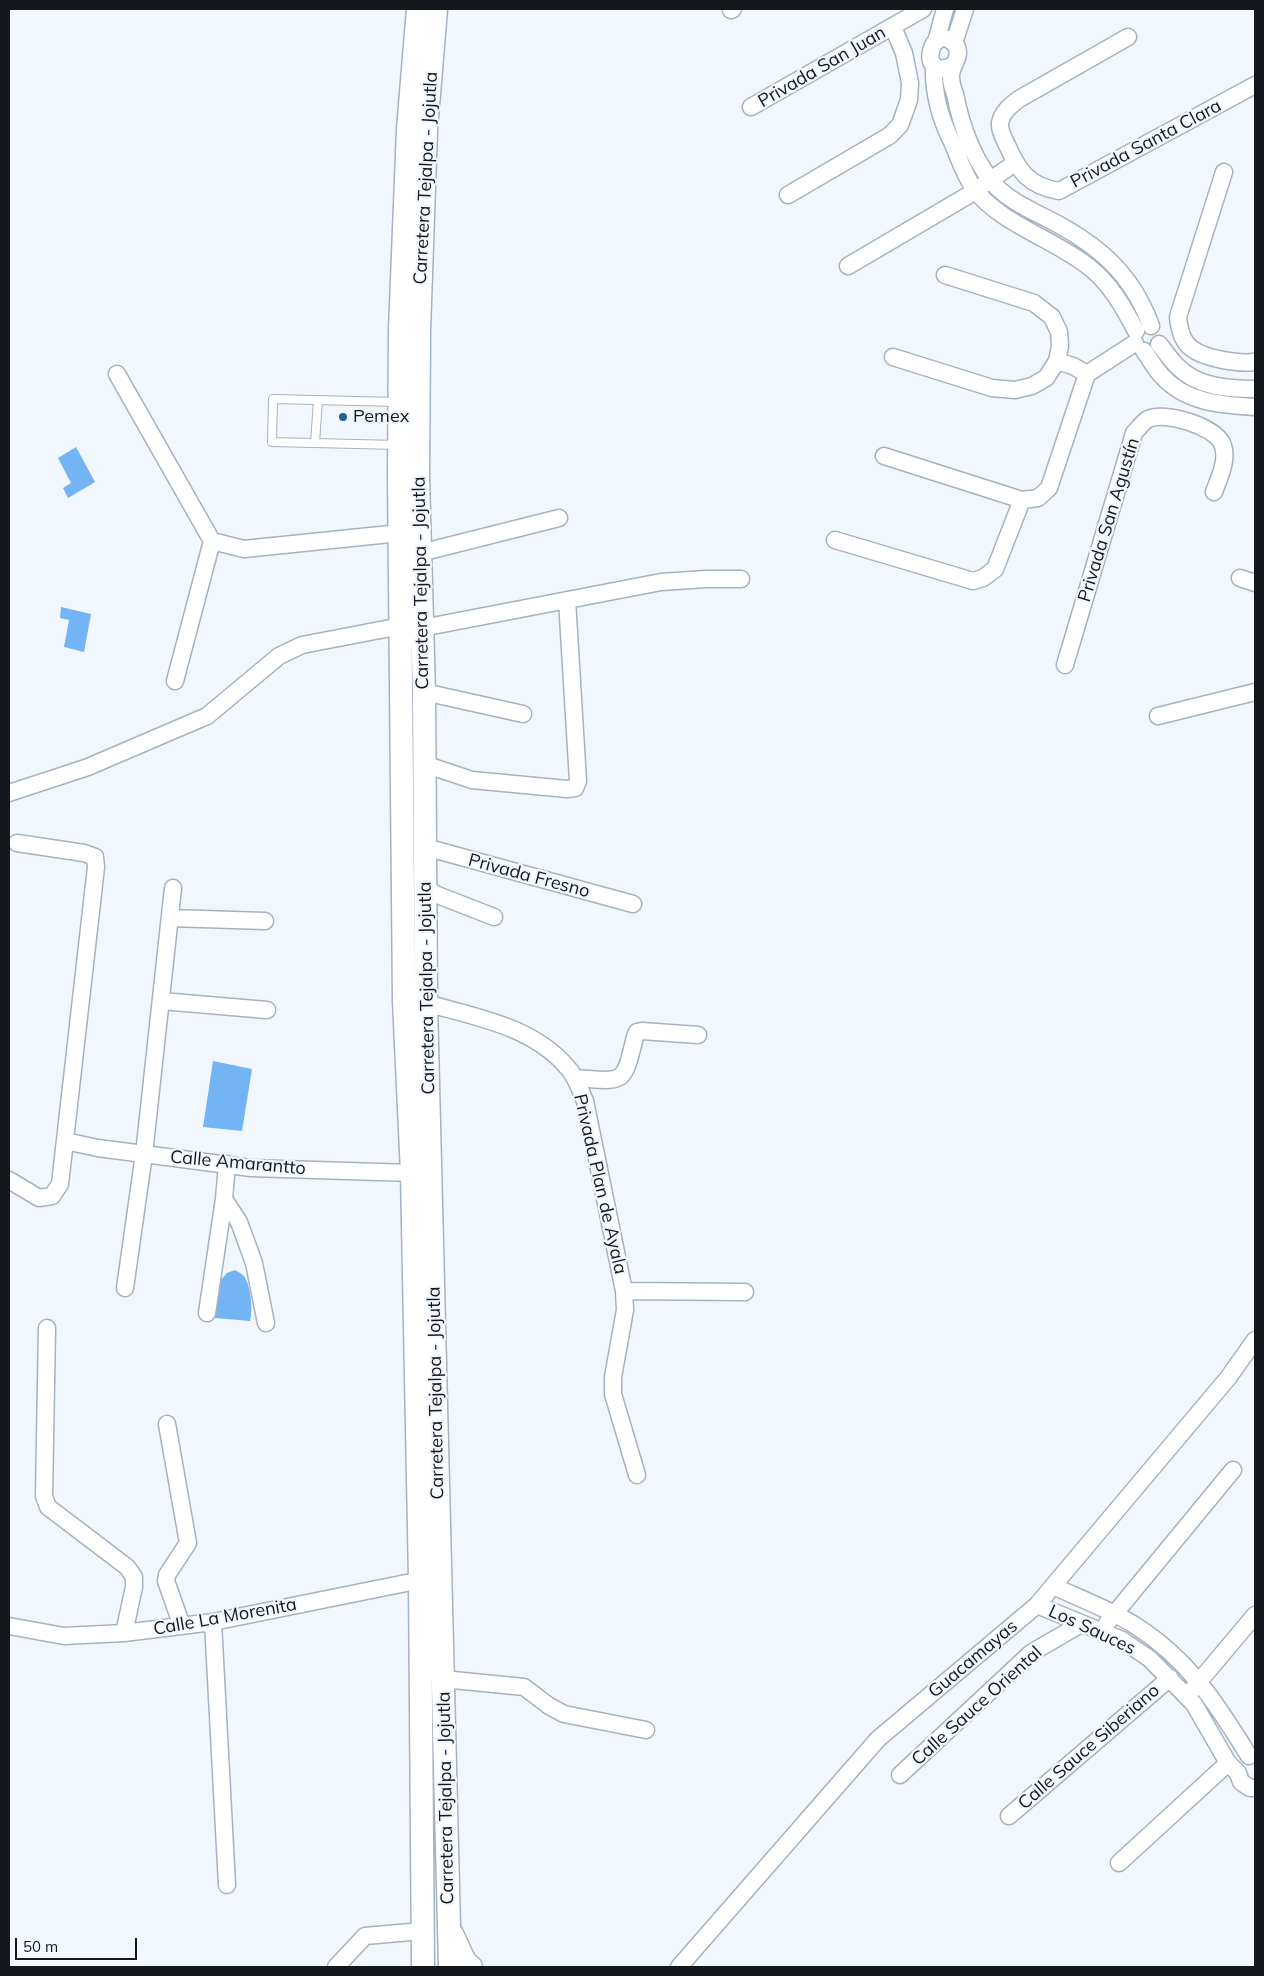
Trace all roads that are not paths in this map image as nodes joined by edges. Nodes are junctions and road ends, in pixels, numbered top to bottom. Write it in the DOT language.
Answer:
graph roads {
  1 [pos="418,9"];
  2 [pos="436,9"];
  3 [pos="923,9"];
  4 [pos="945,9"];
  5 [pos="965,9"];
  6 [pos="892,27"];
  7 [pos="1128,37"];
  8 [pos="936,42"];
  9 [pos="954,43"];
  10 [pos="934,65"];
  11 [pos="953,65"];
  12 [pos="1255,85"];
  13 [pos="752,107"];
  14 [pos="1015,163"];
  15 [pos="1224,172"];
  16 [pos="990,180"];
  17 [pos="976,190"];
  18 [pos="788,195"];
  19 [pos="848,266"];
  20 [pos="944,275"];
  21 [pos="1151,326"];
  22 [pos="1138,342"];
  23 [pos="1159,344"];
  24 [pos="893,357"];
  25 [pos="1219,359"];
  26 [pos="1057,362"];
  27 [pos="1255,362"];
  28 [pos="118,374"];
  29 [pos="1086,374"];
  30 [pos="1208,385"];
  31 [pos="1255,389"];
  32 [pos="318,400"];
  33 [pos="1199,401"];
  34 [pos="400,402"];
  35 [pos="1255,407"];
  36 [pos="1189,421"];
  37 [pos="315,443"];
  38 [pos="400,445"];
  39 [pos="884,456"];
  40 [pos="1214,492"];
  41 [pos="1022,500"];
  42 [pos="559,518"];
  43 [pos="400,533"];
  44 [pos="835,540"];
  45 [pos="212,542"];
  46 [pos="420,553"];
  47 [pos="740,579"];
  48 [pos="567,600"];
  49 [pos="412,627"];
  50 [pos="1065,664"];
  51 [pos="175,681"];
  52 [pos="424,692"];
  53 [pos="1255,692"];
  54 [pos="523,714"];
  55 [pos="1158,716"];
  56 [pos="424,764"];
  57 [pos="9,793"];
  58 [pos="17,844"];
  59 [pos="425,847"];
  60 [pos="403,870"];
  61 [pos="426,879"];
  62 [pos="173,888"];
  63 [pos="633,904"];
  64 [pos="494,917"];
  65 [pos="170,918"];
  66 [pos="265,921"];
  67 [pos="161,1001"];
  68 [pos="426,1003"];
  69 [pos="266,1010"];
  70 [pos="698,1035"];
  71 [pos="575,1078"];
  72 [pos="66,1141"];
  73 [pos="144,1154"];
  74 [pos="227,1164"];
  75 [pos="412,1173"];
  76 [pos="9,1180"];
  77 [pos="224,1199"];
  78 [pos="126,1288"];
  79 [pos="624,1291"];
  80 [pos="745,1292"];
  81 [pos="207,1313"];
  82 [pos="266,1323"];
  83 [pos="47,1328"];
  84 [pos="1255,1340"];
  85 [pos="167,1424"];
  86 [pos="1233,1470"];
  87 [pos="637,1475"];
  88 [pos="430,1578"];
  89 [pos="1053,1586"];
  90 [pos="1037,1605"];
  91 [pos="1114,1615"];
  92 [pos="1255,1615"];
  93 [pos="213,1622"];
  94 [pos="1081,1624"];
  95 [pos="9,1626"];
  96 [pos="182,1626"];
  97 [pos="1100,1630"];
  98 [pos="124,1633"];
  99 [pos="1170,1678"];
  100 [pos="443,1679"];
  101 [pos="1200,1681"];
  102 [pos="1187,1696"];
  103 [pos="646,1730"];
  104 [pos="1252,1755"];
  105 [pos="1233,1768"];
  106 [pos="900,1775"];
  107 [pos="1255,1788"];
  108 [pos="1008,1816"];
  109 [pos="1119,1863"];
  110 [pos="227,1885"];
  111 [pos="448,1926"];
  112 [pos="422,1931"];
  113 [pos="336,1967"];
  114 [pos="423,1967"];
  115 [pos="450,1967"];
  116 [pos="472,1967"];
  117 [pos="679,1967"];
  1 -- 34 [label="main road, Carretera Tejalpa - Jojutla"];
  2 -- 46 [label="main road, Carretera Tejalpa - Jojutla"];
  3 -- 6 [label="street, Privada San Juan"];
  4 -- 8 [label="street"];
  5 -- 9 [label="street"];
  6 -- 13 [label="street, Privada San Juan"];
  6 -- 18 [label="street, Privada San Juan"];
  7 -- 14 [label="street, Privada Santa Clara"];
  8 -- 9 [label="street"];
  8 -- 10 [label="street"];
  9 -- 11 [label="street"];
  10 -- 11 [label="street"];
  10 -- 17 [label="street"];
  11 -- 16 [label="street"];
  12 -- 14 [label="street, Privada Santa Clara"];
  14 -- 16 [label="street"];
  15 -- 25 [label="street"];
  16 -- 17 [label="street"];
  16 -- 21 [label="street"];
  17 -- 19 [label="street"];
  17 -- 22 [label="street"];
  20 -- 26 [label="street"];
  21 -- 22 [label="street"];
  21 -- 23 [label="street"];
  22 -- 23 [label="street"];
  22 -- 29 [label="street"];
  22 -- 33 [label="street"];
  23 -- 30 [label="street"];
  24 -- 26 [label="street"];
  25 -- 27 [label="street"];
  25 -- 30 [label="street"];
  26 -- 29 [label="street"];
  28 -- 45 [label="street"];
  29 -- 41 [label="street"];
  30 -- 31 [label="street"];
  30 -- 33 [label="street"];
  32 -- 34 [label="lane"];
  32 -- 37 [label="lane"];
  32 -- 37 [label="lane"];
  33 -- 35 [label="street"];
  33 -- 36 [label="street"];
  34 -- 38 [label="main road, Carretera Tejalpa - Jojutla"];
  36 -- 40 [label="street, Privada San Agustín"];
  36 -- 50 [label="street, Privada San Agustín"];
  37 -- 38 [label="lane"];
  38 -- 43 [label="main road, Carretera Tejalpa - Jojutla"];
  39 -- 41 [label="street"];
  41 -- 44 [label="street"];
  42 -- 46 [label="street"];
  43 -- 45 [label="street"];
  43 -- 49 [label="main road, Carretera Tejalpa - Jojutla"];
  45 -- 51 [label="street"];
  46 -- 49 [label="main road, Carretera Tejalpa - Jojutla"];
  47 -- 48 [label="street"];
  48 -- 49 [label="street"];
  48 -- 56 [label="street"];
  49 -- 52 [label="main road, Carretera Tejalpa - Jojutla"];
  49 -- 57 [label="street"];
  49 -- 60 [label="main road, Carretera Tejalpa - Jojutla"];
  52 -- 54 [label="street"];
  52 -- 56 [label="main road, Carretera Tejalpa - Jojutla"];
  53 -- 55 [label="street"];
  56 -- 59 [label="main road, Carretera Tejalpa - Jojutla"];
  58 -- 72 [label="street"];
  59 -- 61 [label="main road, Carretera Tejalpa - Jojutla"];
  59 -- 63 [label="street, Privada Fresno"];
  60 -- 61 [label="main road"];
  60 -- 75 [label="main road, Carretera Tejalpa - Jojutla"];
  61 -- 64 [label="street"];
  61 -- 68 [label="main road, Carretera Tejalpa - Jojutla"];
  62 -- 65 [label="street"];
  65 -- 66 [label="street"];
  65 -- 67 [label="street"];
  67 -- 69 [label="street"];
  67 -- 73 [label="street"];
  68 -- 71 [label="street, Privada Plan de Ayala"];
  68 -- 88 [label="main road, Carretera Tejalpa - Jojutla"];
  70 -- 71 [label="street, Privada Plan de Ayala"];
  71 -- 79 [label="street, Privada Plan de Ayala"];
  72 -- 73 [label="street, Calle Amarantto"];
  72 -- 76 [label="street"];
  73 -- 74 [label="street, Calle Amarantto"];
  73 -- 78 [label="street"];
  74 -- 75 [label="street, Calle Amarantto"];
  74 -- 77 [label="street"];
  75 -- 88 [label="main road, Carretera Tejalpa - Jojutla"];
  77 -- 81 [label="street"];
  77 -- 82 [label="street"];
  79 -- 80 [label="street, Privada Plan de Ayala"];
  79 -- 87 [label="street, Privada Plan de Ayala"];
  83 -- 98 [label="street"];
  84 -- 89 [label="street, Guacamayas"];
  85 -- 96 [label="street"];
  86 -- 91 [label="street"];
  88 -- 93 [label="street, Calle La Morenita"];
  88 -- 100 [label="main road, Carretera Tejalpa - Jojutla"];
  88 -- 112 [label="main road, Carretera Tejalpa - Jojutla"];
  89 -- 90 [label="street, Guacamayas"];
  89 -- 91 [label="street, Los Sauces"];
  90 -- 94 [label="street, Los Sauces"];
  90 -- 117 [label="street, Guacamayas"];
  91 -- 97 [label="street"];
  91 -- 101 [label="street, Los Sauces"];
  92 -- 101 [label="street"];
  93 -- 96 [label="street, Calle La Morenita"];
  93 -- 110 [label="street"];
  94 -- 97 [label="street, Los Sauces"];
  94 -- 106 [label="street, Calle Sauce Oriental"];
  95 -- 98 [label="street, Calle La Morenita"];
  96 -- 98 [label="street, Calle La Morenita"];
  97 -- 99 [label="street, Los Sauces"];
  99 -- 102 [label="street, Los Sauces"];
  99 -- 108 [label="street, Calle Sauce Siberiano"];
  100 -- 103 [label="street"];
  100 -- 111 [label="main road, Carretera Tejalpa - Jojutla"];
  101 -- 102 [label="street"];
  101 -- 104 [label="street, Los Sauces"];
  102 -- 105 [label="street, Los Sauces"];
  104 -- 105 [label="street, Los Sauces"];
  105 -- 107 [label="street, Los Sauces"];
  105 -- 109 [label="street"];
  111 -- 115 [label="main road, Carretera Tejalpa - Jojutla"];
  111 -- 116 [label="main road"];
  112 -- 113 [label="street"];
  112 -- 114 [label="main road, Carretera Tejalpa - Jojutla"];
}
